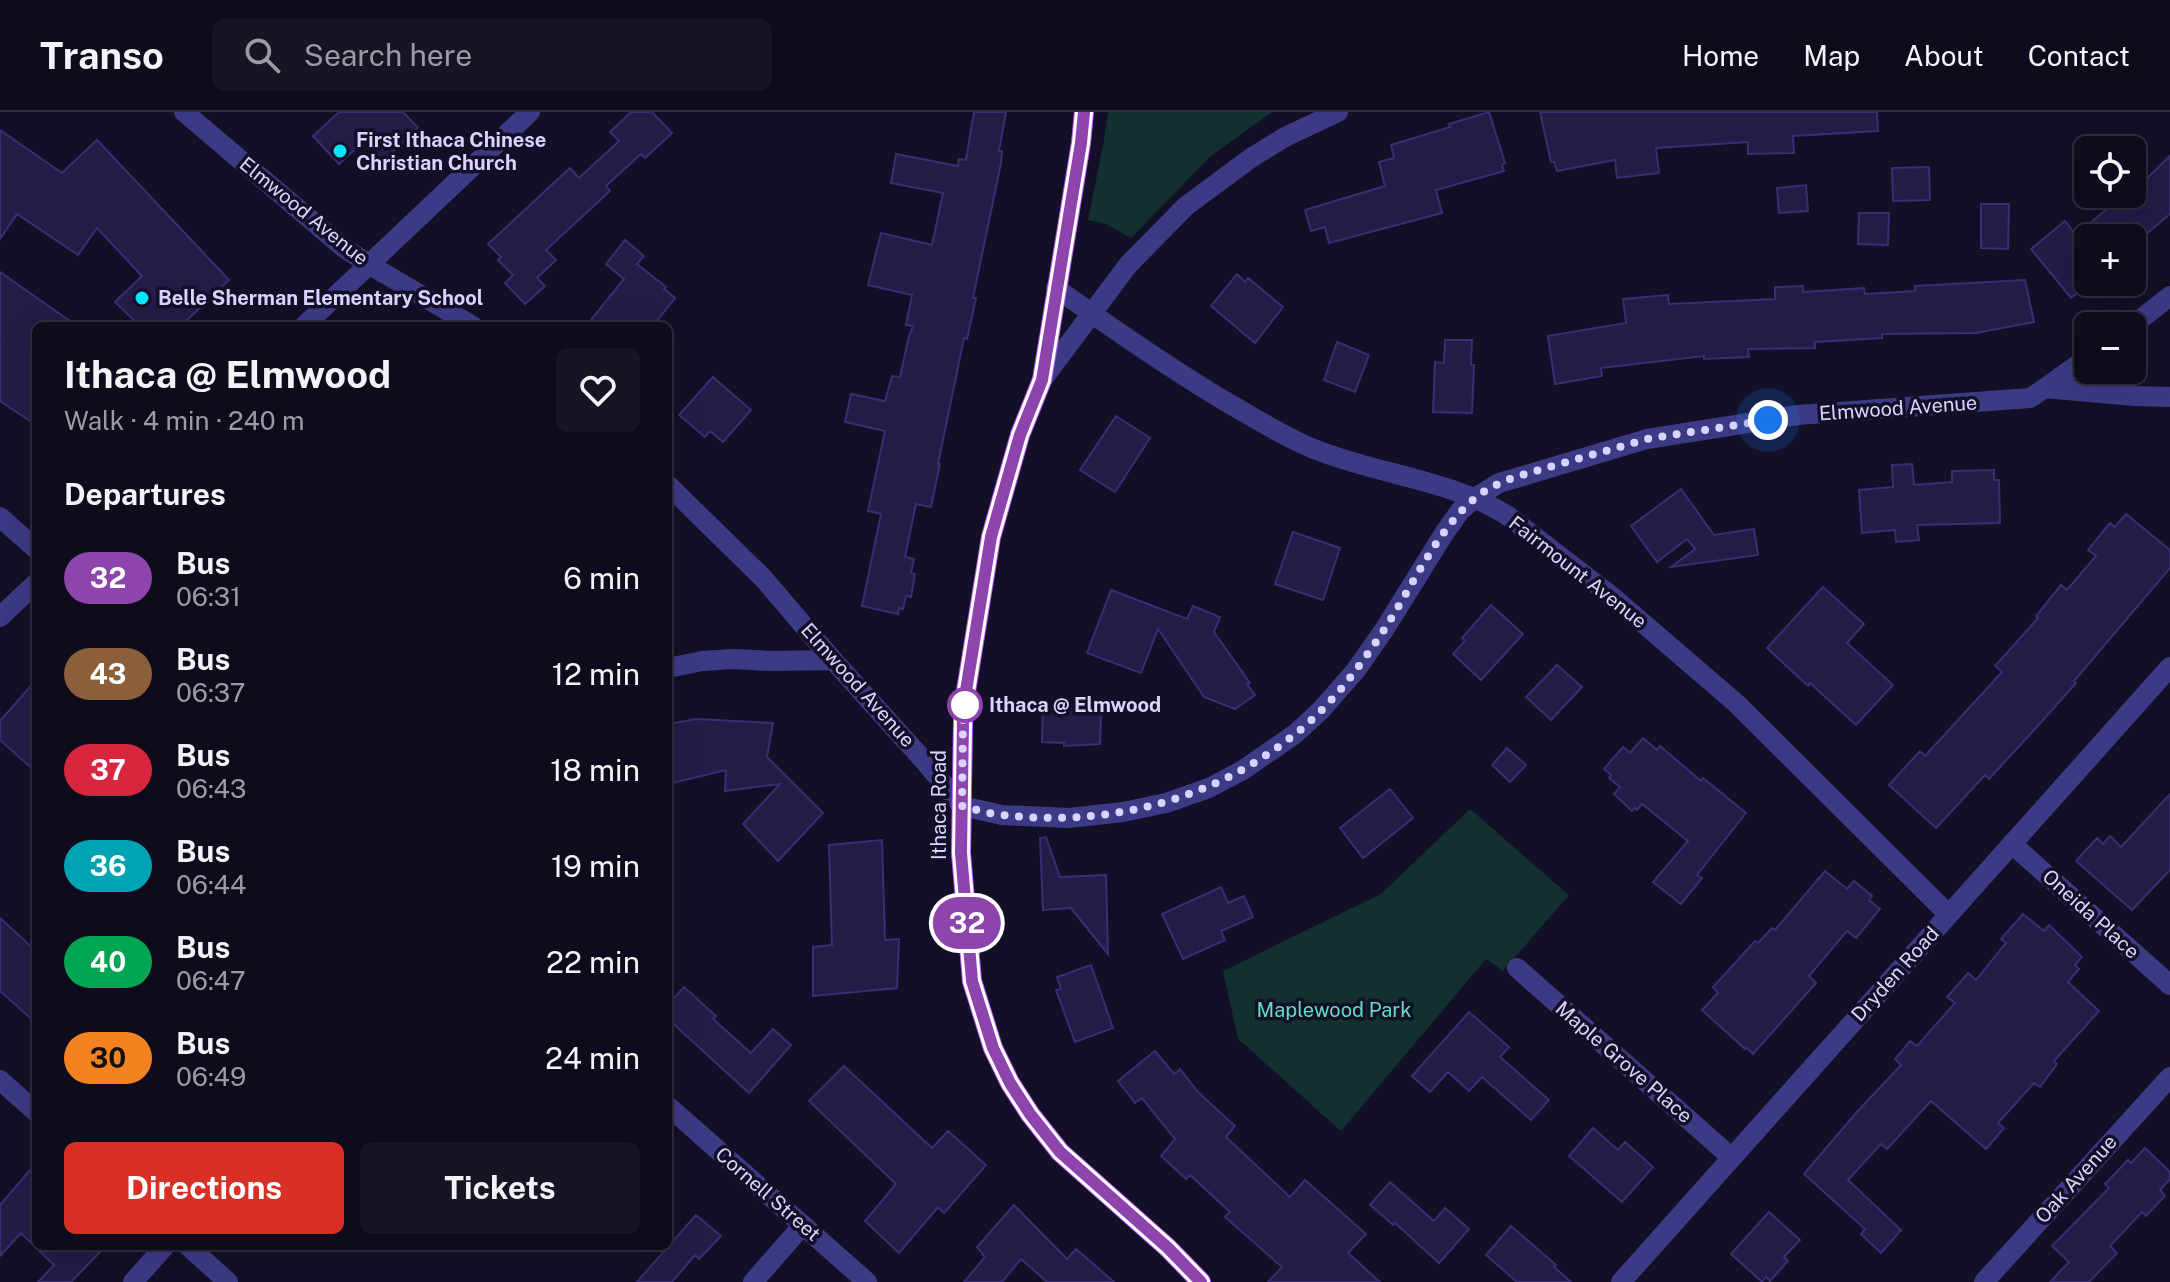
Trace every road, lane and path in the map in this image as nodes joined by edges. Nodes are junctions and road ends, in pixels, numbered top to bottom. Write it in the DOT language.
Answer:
graph roads {
  1 [pos="184,112"];
  2 [pos="530,112"];
  3 [pos="1084,112"];
  4 [pos="1338,112"];
  5 [pos="370,265"];
  6 [pos="1056,288"];
  7 [pos="2170,296"];
  8 [pos="1090,313"];
  9 [pos="2146,315"];
  10 [pos="308,322"];
  11 [pos="466,322"];
  12 [pos="2074,367"];
  13 [pos="1042,380"];
  14 [pos="2045,388"];
  15 [pos="2170,397"];
  16 [pos="672,489"];
  17 [pos="1475,498"];
  18 [pos="0,517"];
  19 [pos="32,545"];
  20 [pos="32,587"];
  21 [pos="0,617"];
  22 [pos="833,660"];
  23 [pos="672,667"];
  24 [pos="2170,667"];
  25 [pos="962,806"];
  26 [pos="2012,844"];
  27 [pos="1948,914"];
  28 [pos="1517,968"];
  29 [pos="2170,985"];
  30 [pos="2170,1077"];
  31 [pos="0,1080"];
  32 [pos="32,1108"];
  33 [pos="672,1110"];
  34 [pos="1731,1157"];
  35 [pos="803,1225"];
  36 [pos="161,1250"];
  37 [pos="192,1250"];
  38 [pos="133,1282"];
  39 [pos="228,1282"];
  40 [pos="753,1282"];
  41 [pos="867,1282"];
  42 [pos="1201,1282"];
  43 [pos="1621,1282"];
  44 [pos="1984,1282"];
  1 -- 5 [label="street, Elmwood Avenue"];
  2 -- 5 [label="street"];
  3 -- 6 [label="main road, Ithaca Road"];
  4 -- 8 [label="street"];
  5 -- 10 [label="street"];
  5 -- 11 [label="street, Elmwood Avenue"];
  6 -- 8 [label="street, Fairmount Avenue"];
  6 -- 13 [label="main road, Ithaca Road"];
  7 -- 9 [label="street"];
  8 -- 13 [label="street"];
  8 -- 17 [label="street, Fairmount Avenue"];
  12 -- 14 [label="street"];
  13 -- 25 [label="main road, Ithaca Road"];
  14 -- 15 [label="street, Elmwood Avenue"];
  14 -- 17 [label="street, Elmwood Avenue"];
  16 -- 22 [label="street, Elmwood Avenue"];
  17 -- 25 [label="street, Elmwood Avenue"];
  17 -- 27 [label="street, Fairmount Avenue"];
  18 -- 19 [label="street"];
  20 -- 21 [label="street"];
  22 -- 23 [label="street"];
  22 -- 25 [label="street, Elmwood Avenue"];
  24 -- 26 [label="street, Dryden Road"];
  25 -- 42 [label="main road, Ithaca Road"];
  26 -- 27 [label="street, Dryden Road"];
  26 -- 29 [label="street, Oneida Place"];
  27 -- 34 [label="street, Dryden Road"];
  28 -- 34 [label="street, Maple Grove Place"];
  30 -- 44 [label="street, Oak Avenue"];
  31 -- 32 [label="street"];
  33 -- 35 [label="street, Cornell Street"];
  34 -- 43 [label="street, Dryden Road"];
  35 -- 40 [label="street"];
  35 -- 41 [label="street, Cornell Street"];
  36 -- 38 [label="street"];
  37 -- 39 [label="street"];
}
